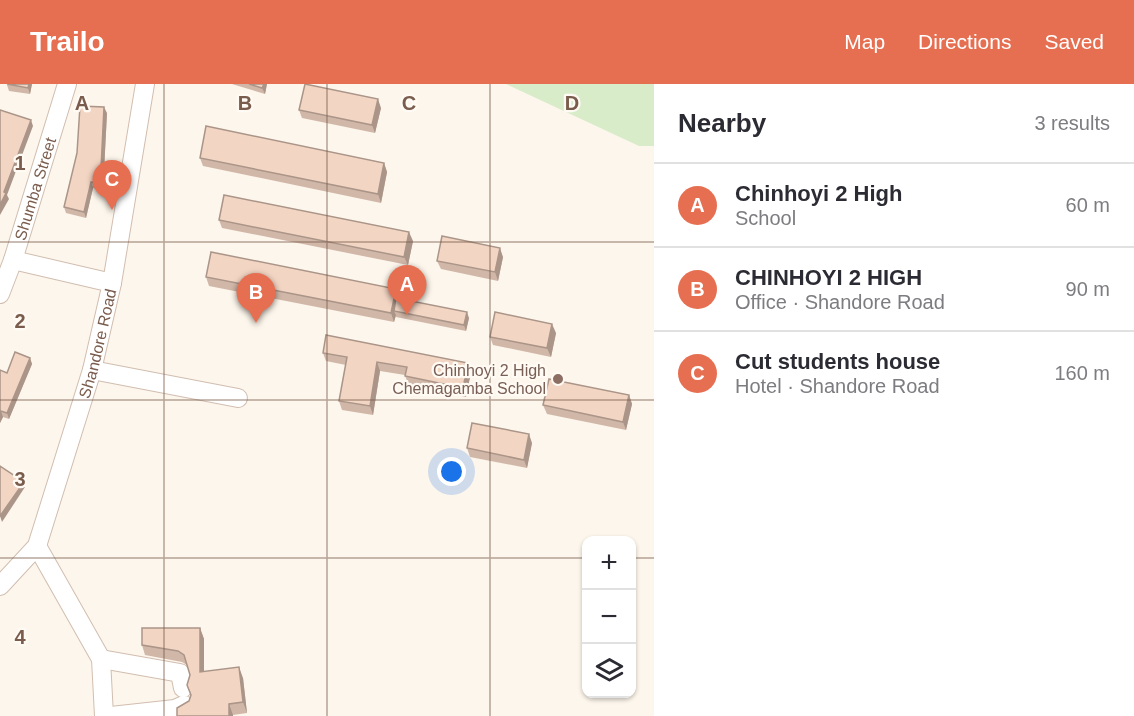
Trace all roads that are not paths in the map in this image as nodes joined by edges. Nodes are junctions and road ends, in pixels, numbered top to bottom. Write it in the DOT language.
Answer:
graph roads {
  1 [pos="67,84"];
  2 [pos="145,84"];
  3 [pos="13,260"];
  4 [pos="112,283"];
  5 [pos="0,294"];
  6 [pos="92,370"];
  7 [pos="238,398"];
  8 [pos="37,546"];
  9 [pos="0,586"];
  10 [pos="101,659"];
  11 [pos="104,716"];
  12 [pos="111,716"];
  1 -- 3 [label="street, Shumba Street"];
  2 -- 4 [label="street, Shandore Road"];
  3 -- 4 [label="street"];
  3 -- 5 [label="street, Shumba Street"];
  4 -- 6 [label="street, Shandore Road"];
  6 -- 7 [label="street"];
  6 -- 8 [label="street, Shandore Road"];
  8 -- 9 [label="street, Shandore Road"];
  8 -- 10 [label="street"];
  10 -- 11 [label="street"];
  10 -- 12 [label="street"];
}
